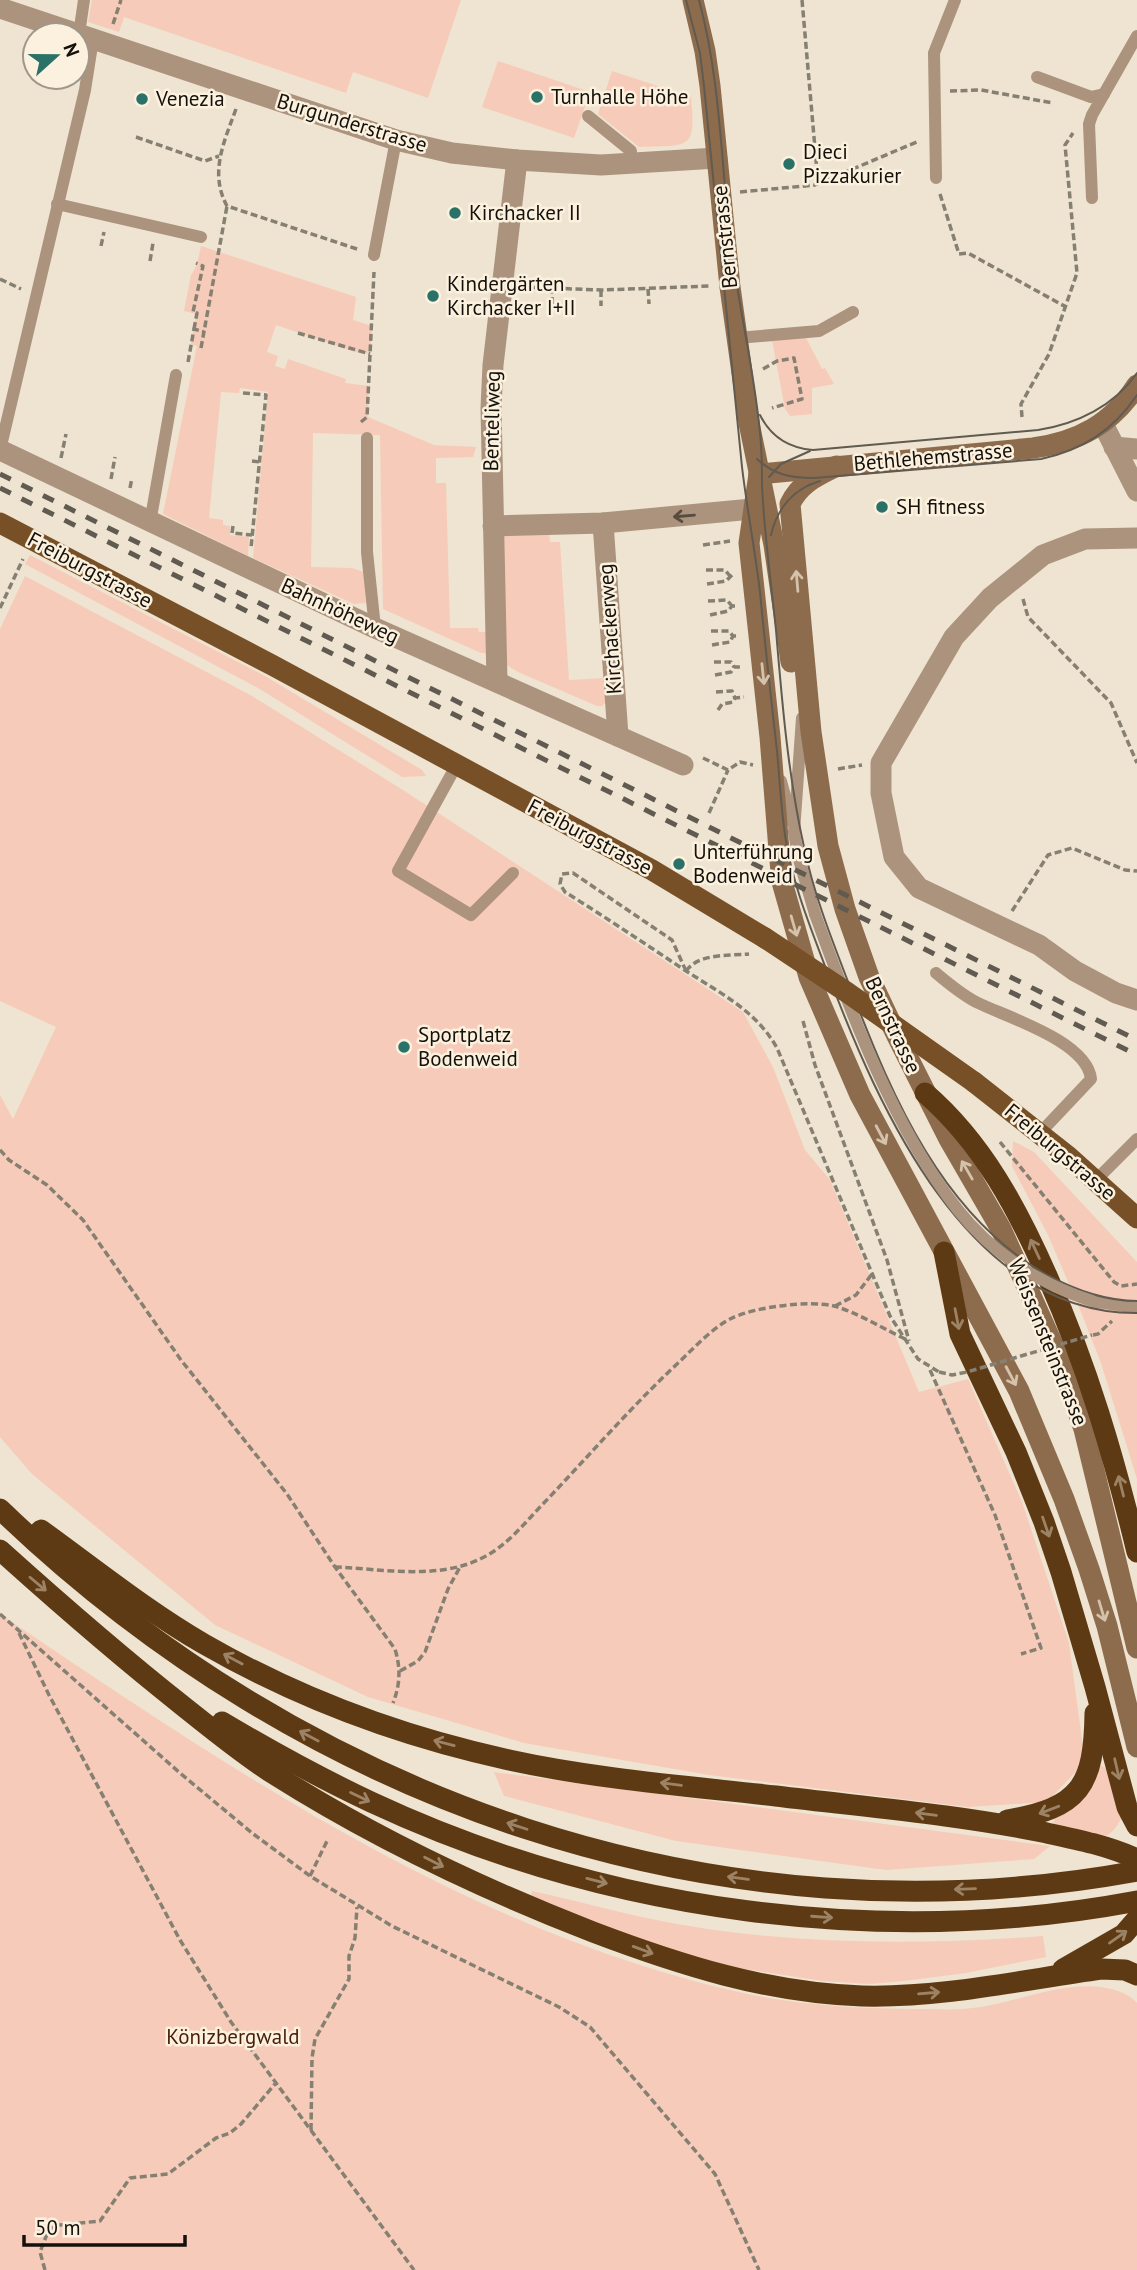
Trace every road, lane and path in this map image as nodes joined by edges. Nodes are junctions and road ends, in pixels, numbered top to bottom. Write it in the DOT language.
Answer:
graph roads {
  1 [pos="84,0"];
  2 [pos="121,0"];
  3 [pos="693,0"];
  4 [pos="802,0"];
  5 [pos="955,0"];
  6 [pos="0,8"];
  7 [pos="94,35"];
  8 [pos="1137,36"];
  9 [pos="1037,77"];
  10 [pos="935,92"];
  11 [pos="1104,94"];
  12 [pos="239,101"];
  13 [pos="1059,104"];
  14 [pos="1092,115"];
  15 [pos="588,116"];
  16 [pos="936,133"];
  17 [pos="136,137"];
  18 [pos="396,140"];
  19 [pos="219,156"];
  20 [pos="717,158"];
  21 [pos="517,160"];
  22 [pos="631,164"];
  23 [pos="936,178"];
  24 [pos="818,184"];
  25 [pos="738,192"];
  26 [pos="1092,198"];
  27 [pos="57,204"];
  28 [pos="228,206"];
  29 [pos="104,233"];
  30 [pos="201,237"];
  31 [pos="101,246"];
  32 [pos="152,249"];
  33 [pos="374,255"];
  34 [pos="150,261"];
  35 [pos="196,263"];
  36 [pos="0,279"];
  37 [pos="502,286"];
  38 [pos="713,286"];
  39 [pos="552,289"];
  40 [pos="649,289"];
  41 [pos="601,290"];
  42 [pos="35,297"];
  43 [pos="552,304"];
  44 [pos="649,304"];
  45 [pos="601,306"];
  46 [pos="1066,307"];
  47 [pos="853,312"];
  48 [pos="199,331"];
  49 [pos="298,332"];
  50 [pos="737,338"];
  51 [pos="201,348"];
  52 [pos="370,354"];
  53 [pos="763,369"];
  54 [pos="176,375"];
  55 [pos="1137,385"];
  56 [pos="243,393"];
  57 [pos="772,408"];
  58 [pos="258,413"];
  59 [pos="265,414"];
  60 [pos="368,416"];
  61 [pos="1022,417"];
  62 [pos="1103,424"];
  63 [pos="66,434"];
  64 [pos="367,438"];
  65 [pos="1114,447"];
  66 [pos="63,449"];
  67 [pos="1137,449"];
  68 [pos="0,450"];
  69 [pos="116,457"];
  70 [pos="252,461"];
  71 [pos="260,462"];
  72 [pos="837,466"];
  73 [pos="113,471"];
  74 [pos="759,474"];
  75 [pos="132,478"];
  76 [pos="1137,491"];
  77 [pos="130,494"];
  78 [pos="752,509"];
  79 [pos="248,512"];
  80 [pos="255,512"];
  81 [pos="0,523"];
  82 [pos="150,523"];
  83 [pos="603,523"];
  84 [pos="233,526"];
  85 [pos="493,526"];
  86 [pos="253,535"];
  87 [pos="1137,538"];
  88 [pos="728,541"];
  89 [pos="703,545"];
  90 [pos="250,560"];
  91 [pos="20,567"];
  92 [pos="706,570"];
  93 [pos="1016,576"];
  94 [pos="707,584"];
  95 [pos="708,601"];
  96 [pos="0,608"];
  97 [pos="710,615"];
  98 [pos="375,628"];
  99 [pos="711,631"];
  100 [pos="712,645"];
  101 [pos="714,662"];
  102 [pos="805,668"];
  103 [pos="715,676"];
  104 [pos="497,682"];
  105 [pos="716,692"];
  106 [pos="747,697"];
  107 [pos="735,698"];
  108 [pos="718,710"];
  109 [pos="801,732"];
  110 [pos="618,736"];
  111 [pos="770,737"];
  112 [pos="881,763"];
  113 [pos="1137,763"];
  114 [pos="683,765"];
  115 [pos="456,766"];
  116 [pos="728,770"];
  117 [pos="832,770"];
  118 [pos="709,813"];
  119 [pos="794,832"];
  120 [pos="1137,871"];
  121 [pos="513,873"];
  122 [pos="1001,928"];
  123 [pos="750,954"];
  124 [pos="686,971"];
  125 [pos="936,973"];
  126 [pos="1137,1000"];
  127 [pos="925,1093"];
  128 [pos="1040,1133"];
  129 [pos="995,1135"];
  130 [pos="1137,1139"];
  131 [pos="0,1150"];
  132 [pos="1096,1180"];
  133 [pos="1137,1218"];
  134 [pos="944,1252"];
  135 [pos="873,1274"];
  136 [pos="1137,1284"];
  137 [pos="835,1307"];
  138 [pos="1137,1308"];
  139 [pos="1092,1335"];
  140 [pos="909,1341"];
  141 [pos="929,1368"];
  142 [pos="0,1500"];
  143 [pos="0,1509"];
  144 [pos="0,1550"];
  145 [pos="1137,1552"];
  146 [pos="335,1567"];
  147 [pos="460,1567"];
  148 [pos="0,1614"];
  149 [pos="76,1616"];
  150 [pos="18,1631"];
  151 [pos="1137,1648"];
  152 [pos="1021,1654"];
  153 [pos="400,1671"];
  154 [pos="1095,1688"];
  155 [pos="393,1703"];
  156 [pos="1137,1747"];
  157 [pos="994,1822"];
  158 [pos="1137,1826"];
  159 [pos="327,1841"];
  160 [pos="1137,1859"];
  161 [pos="1137,1871"];
  162 [pos="310,1876"];
  163 [pos="1137,1901"];
  164 [pos="357,1906"];
  165 [pos="1137,1919"];
  166 [pos="1052,1975"];
  167 [pos="1137,1975"];
  168 [pos="275,2084"];
  169 [pos="310,2132"];
  170 [pos="45,2270"];
  171 [pos="414,2270"];
  172 [pos="759,2270"];
  1 -- 7 [label="lane"];
  2 -- 7 [label="path"];
  3 -- 20 [label="main road, Bernstrasse"];
  4 -- 24 [label="path"];
  5 -- 10 [label="lane"];
  6 -- 7 [label="street, Burgunderstrasse"];
  7 -- 18 [label="street, Burgunderstrasse"];
  7 -- 27 [label="lane"];
  8 -- 11 [label="lane"];
  9 -- 11 [label="lane"];
  10 -- 13 [label="path"];
  10 -- 16 [label="lane"];
  11 -- 14 [label="lane"];
  12 -- 19 [label="path"];
  14 -- 26 [label="lane"];
  14 -- 46 [label="path"];
  15 -- 22 [label="lane"];
  16 -- 23 [label="lane"];
  16 -- 24 [label="path"];
  17 -- 19 [label="path"];
  18 -- 21 [label="street, Burgunderstrasse"];
  18 -- 33 [label="lane"];
  19 -- 28 [label="path"];
  20 -- 22 [label="street, Burgunderstrasse"];
  20 -- 50 [label="main road, Bernstrasse"];
  21 -- 22 [label="street, Burgunderstrasse"];
  21 -- 37 [label="street, Benteliweg"];
  23 -- 46 [label="path"];
  24 -- 25 [label="path"];
  27 -- 30 [label="lane"];
  27 -- 42 [label="lane"];
  28 -- 33 [label="path"];
  28 -- 48 [label="path"];
  29 -- 31 [label="path"];
  32 -- 34 [label="path"];
  33 -- 52 [label="path"];
  35 -- 48 [label="path"];
  36 -- 42 [label="path"];
  37 -- 39 [label="path"];
  37 -- 85 [label="street, Benteliweg"];
  38 -- 40 [label="path"];
  39 -- 41 [label="path"];
  39 -- 43 [label="path"];
  40 -- 41 [label="path"];
  40 -- 44 [label="path"];
  41 -- 45 [label="path"];
  42 -- 68 [label="lane"];
  46 -- 61 [label="path"];
  47 -- 50 [label="lane"];
  48 -- 51 [label="path"];
  49 -- 52 [label="path"];
  50 -- 74 [label="main road, Bernstrasse"];
  52 -- 60 [label="path"];
  53 -- 57 [label="path"];
  54 -- 82 [label="lane"];
  55 -- 62 [label="main road, Bethlehemstrasse"];
  56 -- 59 [label="path"];
  58 -- 59 [label="path"];
  59 -- 71 [label="path"];
  62 -- 65 [label="street"];
  62 -- 72 [label="main road, Bethlehemstrasse"];
  63 -- 66 [label="path"];
  64 -- 98 [label="lane"];
  65 -- 67 [label="street"];
  65 -- 76 [label="street"];
  68 -- 82 [label="street, Bahnhöheweg"];
  69 -- 73 [label="path"];
  70 -- 71 [label="path"];
  71 -- 80 [label="path"];
  72 -- 74 [label="main road, Bethlehemstrasse"];
  102 -- 72 [label="main road, Bernstrasse, one-way"];
  74 -- 78 [label="main road, Bernstrasse"];
  74 -- 109 [label="main road, Bernstrasse"];
  75 -- 77 [label="path"];
  78 -- 83 [label="street, one-way"];
  78 -- 111 [label="main road, Bernstrasse, one-way"];
  79 -- 80 [label="path"];
  80 -- 86 [label="path"];
  81 -- 115 [label="main road, Freiburgstrasse"];
  82 -- 98 [label="street, Bahnhöheweg"];
  83 -- 85 [label="street"];
  83 -- 110 [label="street, Kirchackerweg"];
  84 -- 86 [label="path"];
  85 -- 104 [label="street, Benteliweg"];
  86 -- 90 [label="path"];
  87 -- 93 [label="street"];
  88 -- 89 [label="path"];
  91 -- 96 [label="path"];
  92 -- 94 [label="path"];
  93 -- 112 [label="street"];
  93 -- 113 [label="path"];
  95 -- 97 [label="path"];
  98 -- 104 [label="street, Bahnhöheweg"];
  99 -- 100 [label="path"];
  101 -- 103 [label="path"];
  102 -- 109 [label="lane"];
  102 -- 127 [label="main road, Bernstrasse"];
  104 -- 110 [label="street, Bahnhöheweg"];
  105 -- 107 [label="path"];
  106 -- 107 [label="path"];
  107 -- 108 [label="path"];
  109 -- 119 [label="lane"];
  109 -- 127 [label="main road, Bernstrasse"];
  110 -- 114 [label="street, Bahnhöheweg"];
  111 -- 119 [label="lane"];
  111 -- 134 [label="main road, Bernstrasse, one-way"];
  112 -- 117 [label="path"];
  112 -- 122 [label="street"];
  115 -- 121 [label="lane"];
  115 -- 128 [label="main road, Freiburgstrasse, bridge"];
  116 -- 118 [label="path"];
  119 -- 138 [label="lane, bridge"];
  120 -- 122 [label="path"];
  122 -- 126 [label="street"];
  123 -- 124 [label="path"];
  124 -- 124 [label="path"];
  124 -- 135 [label="path"];
  125 -- 128 [label="lane"];
  145 -- 127 [label="highway, one-way"];
  151 -- 127 [label="main road, Weissensteinstrasse, one-way"];
  128 -- 132 [label="main road, Freiburgstrasse"];
  129 -- 136 [label="path"];
  130 -- 132 [label="lane"];
  131 -- 146 [label="path"];
  132 -- 133 [label="main road, Freiburgstrasse"];
  134 -- 154 [label="highway, one-way"];
  134 -- 156 [label="main road, one-way"];
  135 -- 137 [label="path"];
  135 -- 140 [label="path"];
  137 -- 140 [label="path"];
  137 -- 147 [label="path"];
  139 -- 141 [label="path, bridge"];
  140 -- 141 [label="path"];
  141 -- 152 [label="path"];
  157 -- 142 [label="highway, one-way"];
  161 -- 143 [label="highway, one-way"];
  144 -- 149 [label="highway, one-way"];
  146 -- 147 [label="path"];
  146 -- 153 [label="path"];
  147 -- 153 [label="path"];
  148 -- 150 [label="path"];
  149 -- 163 [label="highway, one-way"];
  149 -- 166 [label="highway, one-way"];
  150 -- 162 [label="path"];
  150 -- 168 [label="path"];
  153 -- 155 [label="path"];
  154 -- 157 [label="highway, one-way"];
  154 -- 158 [label="highway, one-way"];
  157 -- 160 [label="highway"];
  159 -- 162 [label="path"];
  162 -- 164 [label="path"];
  164 -- 169 [label="path"];
  164 -- 172 [label="path"];
  166 -- 165 [label="highway, one-way"];
  166 -- 167 [label="highway"];
  168 -- 169 [label="path"];
  168 -- 170 [label="path"];
  169 -- 171 [label="path"];
}
